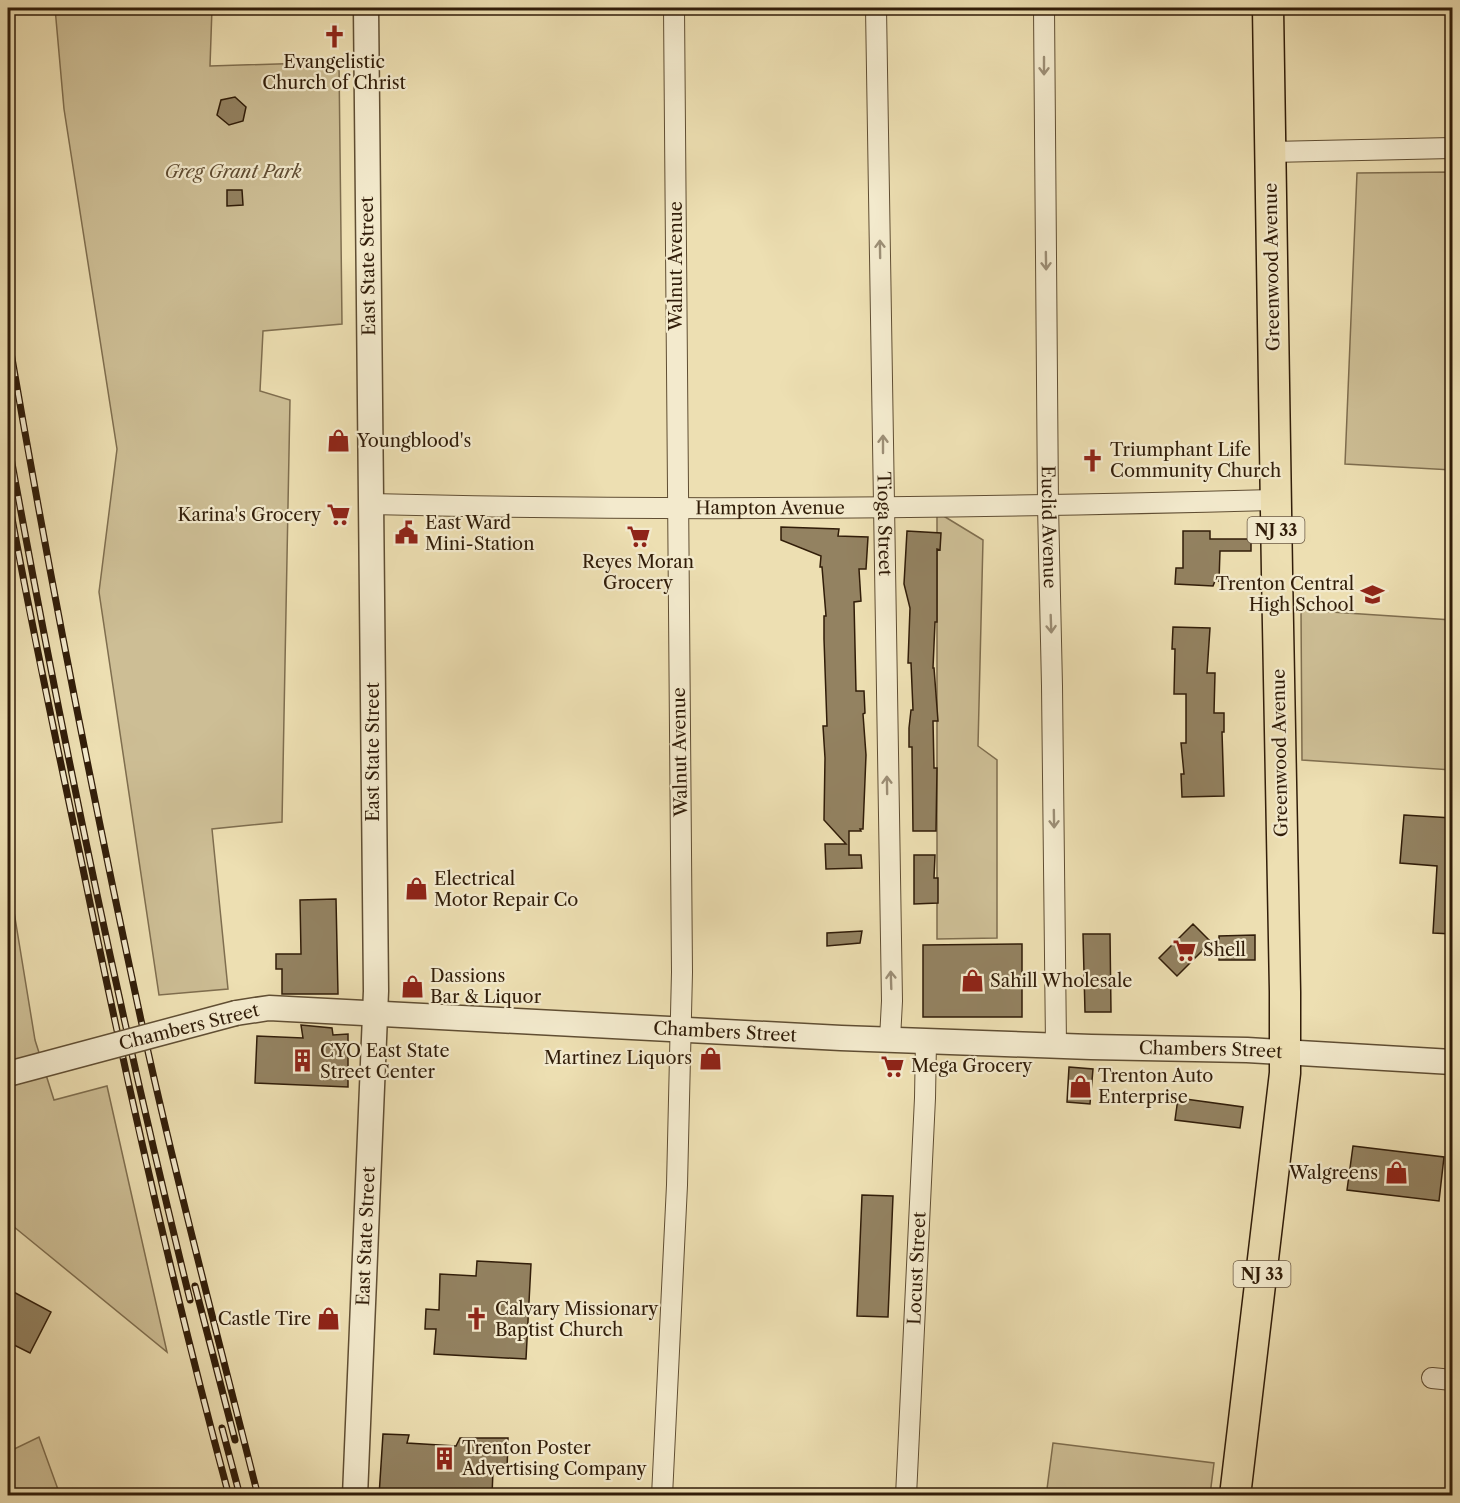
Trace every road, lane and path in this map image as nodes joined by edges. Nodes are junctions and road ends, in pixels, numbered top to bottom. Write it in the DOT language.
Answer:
graph roads {
  1 [pos="366,8"];
  2 [pos="674,8"];
  3 [pos="876,8"];
  4 [pos="1044,8"];
  5 [pos="1268,8"];
  6 [pos="1452,148"];
  7 [pos="1270,152"];
  8 [pos="1276,500"];
  9 [pos="371,504"];
  10 [pos="1048,505"];
  11 [pos="678,507"];
  12 [pos="883,507"];
  13 [pos="375,1014"];
  14 [pos="681,1030"];
  15 [pos="890,1039"];
  16 [pos="926,1041"];
  17 [pos="1056,1045"];
  18 [pos="1284,1052"];
  19 [pos="1452,1062"];
  20 [pos="8,1074"];
  21 [pos="1432,1378"];
  22 [pos="1452,1380"];
  23 [pos="355,1496"];
  24 [pos="662,1496"];
  25 [pos="906,1496"];
  26 [pos="1235,1496"];
  1 -- 9 [label="street, East State Street"];
  2 -- 11 [label="street, Walnut Avenue"];
  12 -- 3 [label="street, Tioga Street, one-way"];
  4 -- 10 [label="street, Euclid Avenue, one-way"];
  5 -- 7 [label="main road, Greenwood Avenue / NJ 33"];
  6 -- 7 [label="street"];
  7 -- 8 [label="main road, Greenwood Avenue / NJ 33"];
  8 -- 10 [label="street, Hampton Avenue"];
  8 -- 18 [label="main road, Greenwood Avenue / NJ 33"];
  9 -- 11 [label="street, Hampton Avenue"];
  9 -- 13 [label="street, East State Street"];
  10 -- 12 [label="street, Hampton Avenue"];
  10 -- 17 [label="street, Euclid Avenue, one-way"];
  11 -- 12 [label="street, Hampton Avenue"];
  11 -- 14 [label="street, Walnut Avenue"];
  15 -- 12 [label="street, Tioga Street, one-way"];
  13 -- 14 [label="street, Chambers Street"];
  13 -- 20 [label="street, Chambers Street, bridge"];
  13 -- 23 [label="street, East State Street"];
  14 -- 15 [label="street, Chambers Street"];
  14 -- 24 [label="street, Walnut Avenue"];
  15 -- 16 [label="street, Chambers Street"];
  16 -- 17 [label="street, Chambers Street"];
  16 -- 25 [label="street, Locust Street"];
  17 -- 18 [label="street, Chambers Street"];
  18 -- 19 [label="street, Chambers Street"];
  18 -- 26 [label="main road, Greenwood Avenue / NJ 33"];
  21 -- 22 [label="street"];
}
